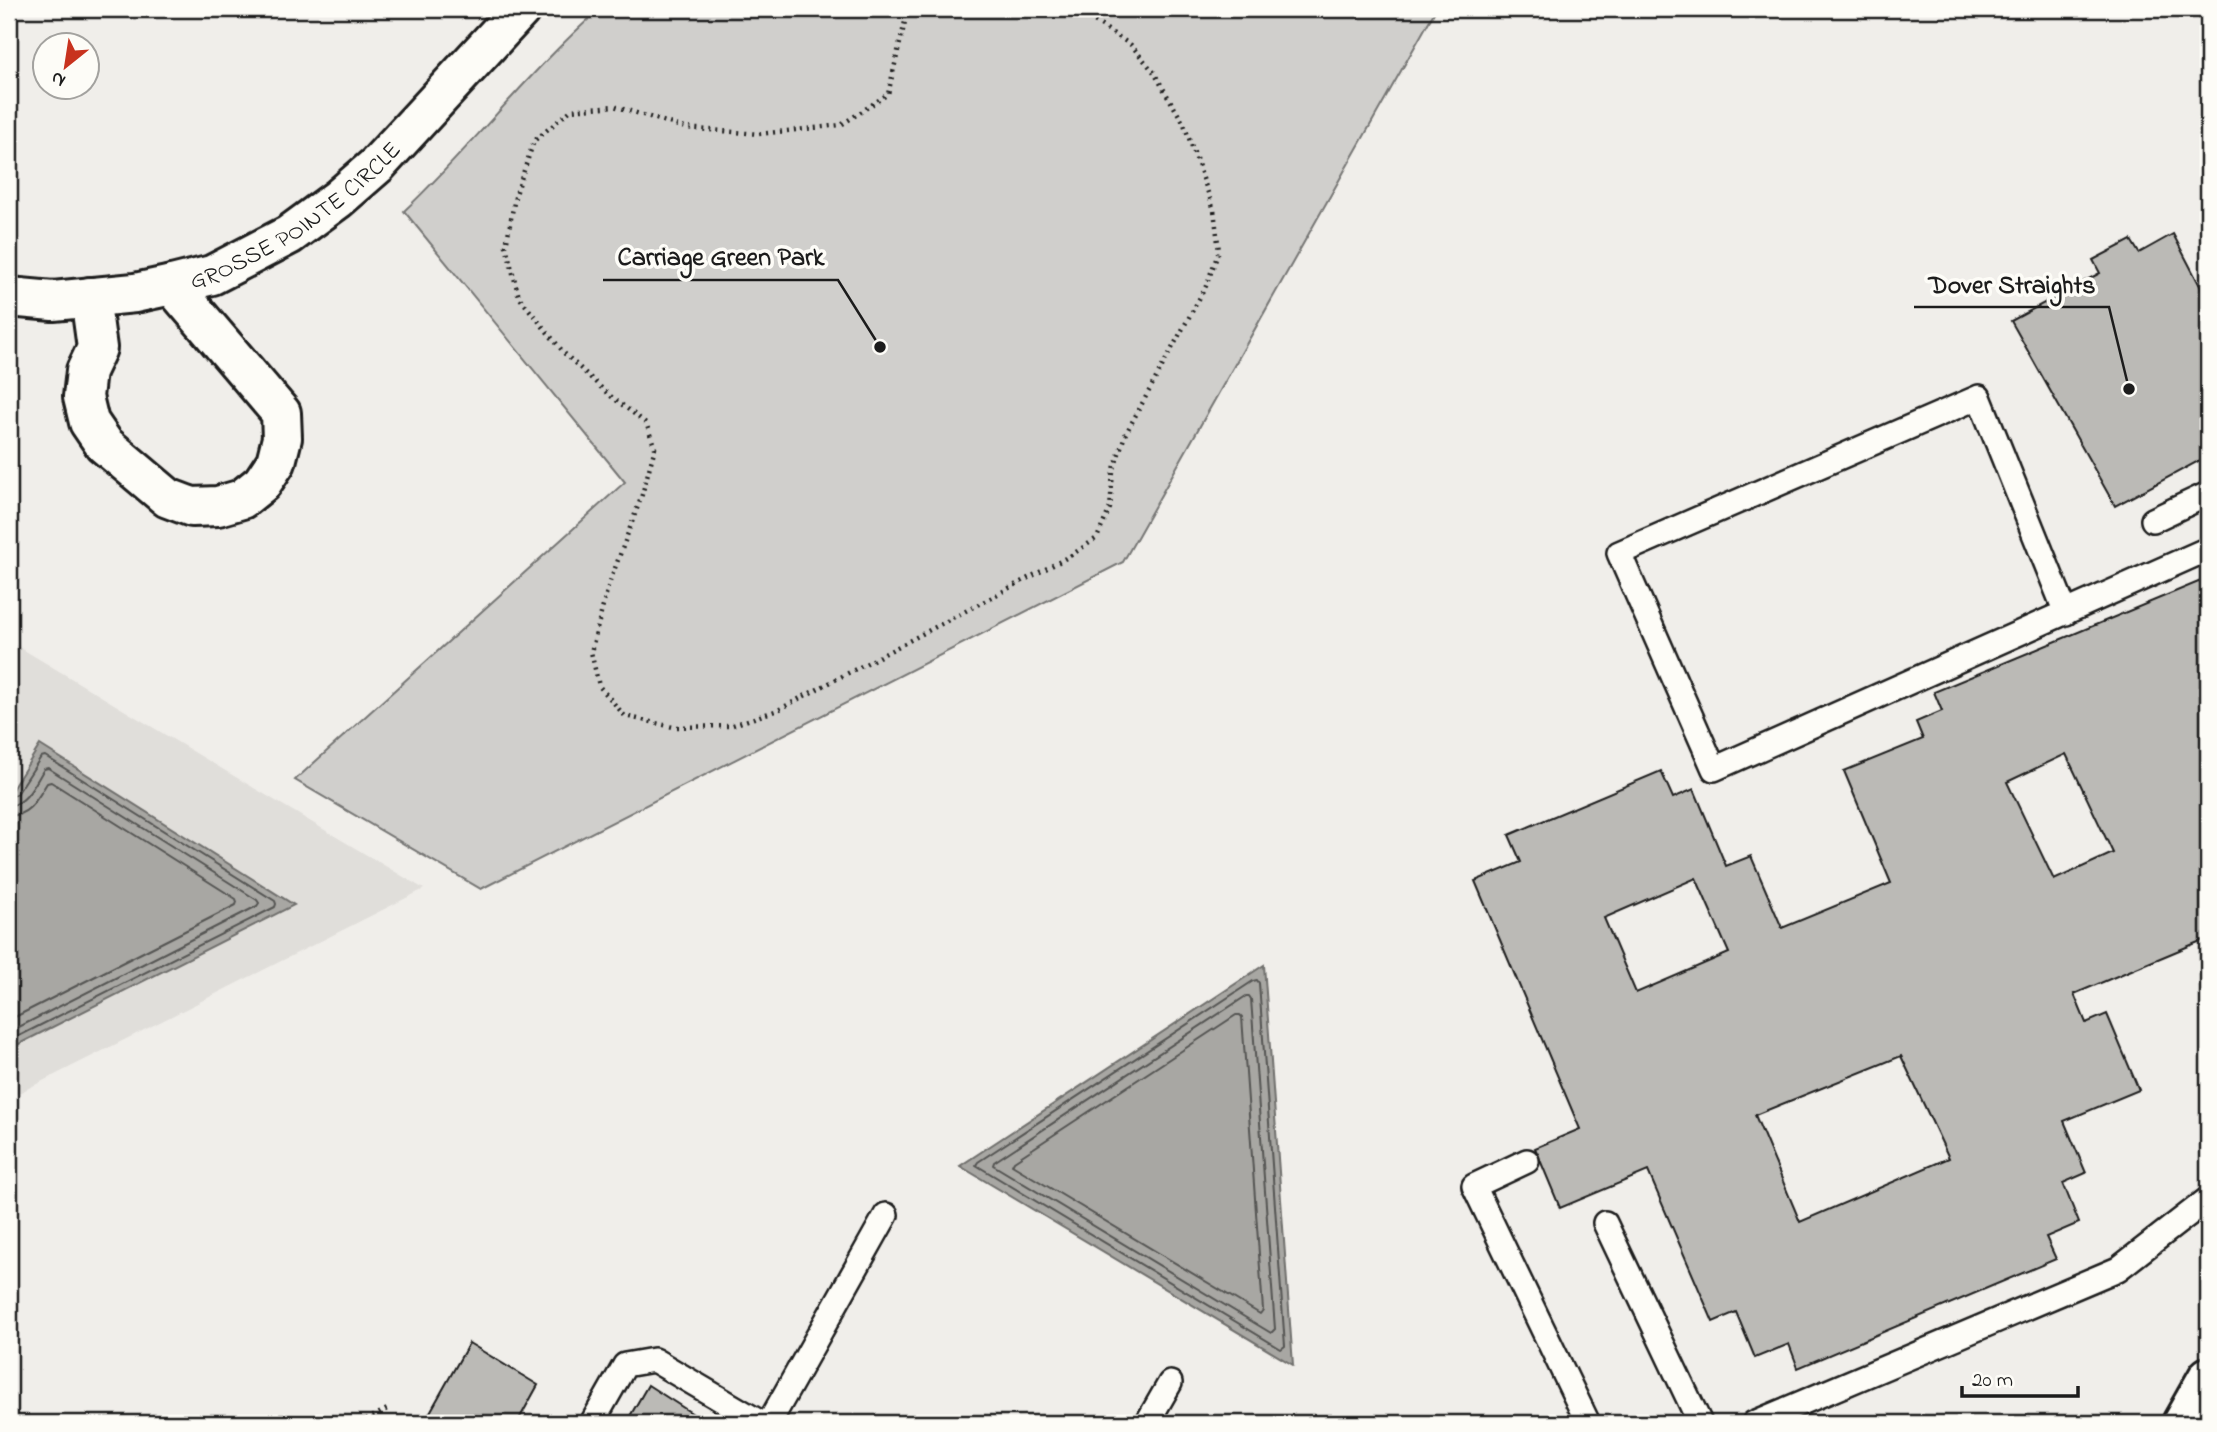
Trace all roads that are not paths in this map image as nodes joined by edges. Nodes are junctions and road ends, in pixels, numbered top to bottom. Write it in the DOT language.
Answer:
graph roads {
  1 [pos="521,9"];
  2 [pos="172,285"];
  3 [pos="9,297"];
  4 [pos="90,298"];
  5 [pos="2208,494"];
  6 [pos="2153,520"];
  7 [pos="2208,549"];
  8 [pos="2066,613"];
  9 [pos="1527,1161"];
  10 [pos="2208,1199"];
  11 [pos="886,1214"];
  12 [pos="1605,1223"];
  13 [pos="2208,1377"];
  14 [pos="1170,1383"];
  15 [pos="592,1423"];
  16 [pos="761,1423"];
  17 [pos="769,1423"];
  18 [pos="1147,1423"];
  19 [pos="1588,1423"];
  20 [pos="1700,1423"];
  21 [pos="1754,1423"];
  22 [pos="2182,1423"];
  1 -- 2 [label="street, GROSSE POINTE CIRCLE"];
  2 -- 4 [label="street, GROSSE POINTE CIRCLE"];
  2 -- 4 [label="street"];
  3 -- 4 [label="street, GROSSE POINTE CIRCLE"];
  5 -- 6 [label="lane"];
  7 -- 8 [label="lane"];
  8 -- 8 [label="lane"];
  9 -- 19 [label="lane"];
  10 -- 21 [label="lane"];
  11 -- 17 [label="lane"];
  12 -- 20 [label="lane"];
  13 -- 22 [label="street"];
  14 -- 18 [label="lane"];
  15 -- 16 [label="lane"];
}
